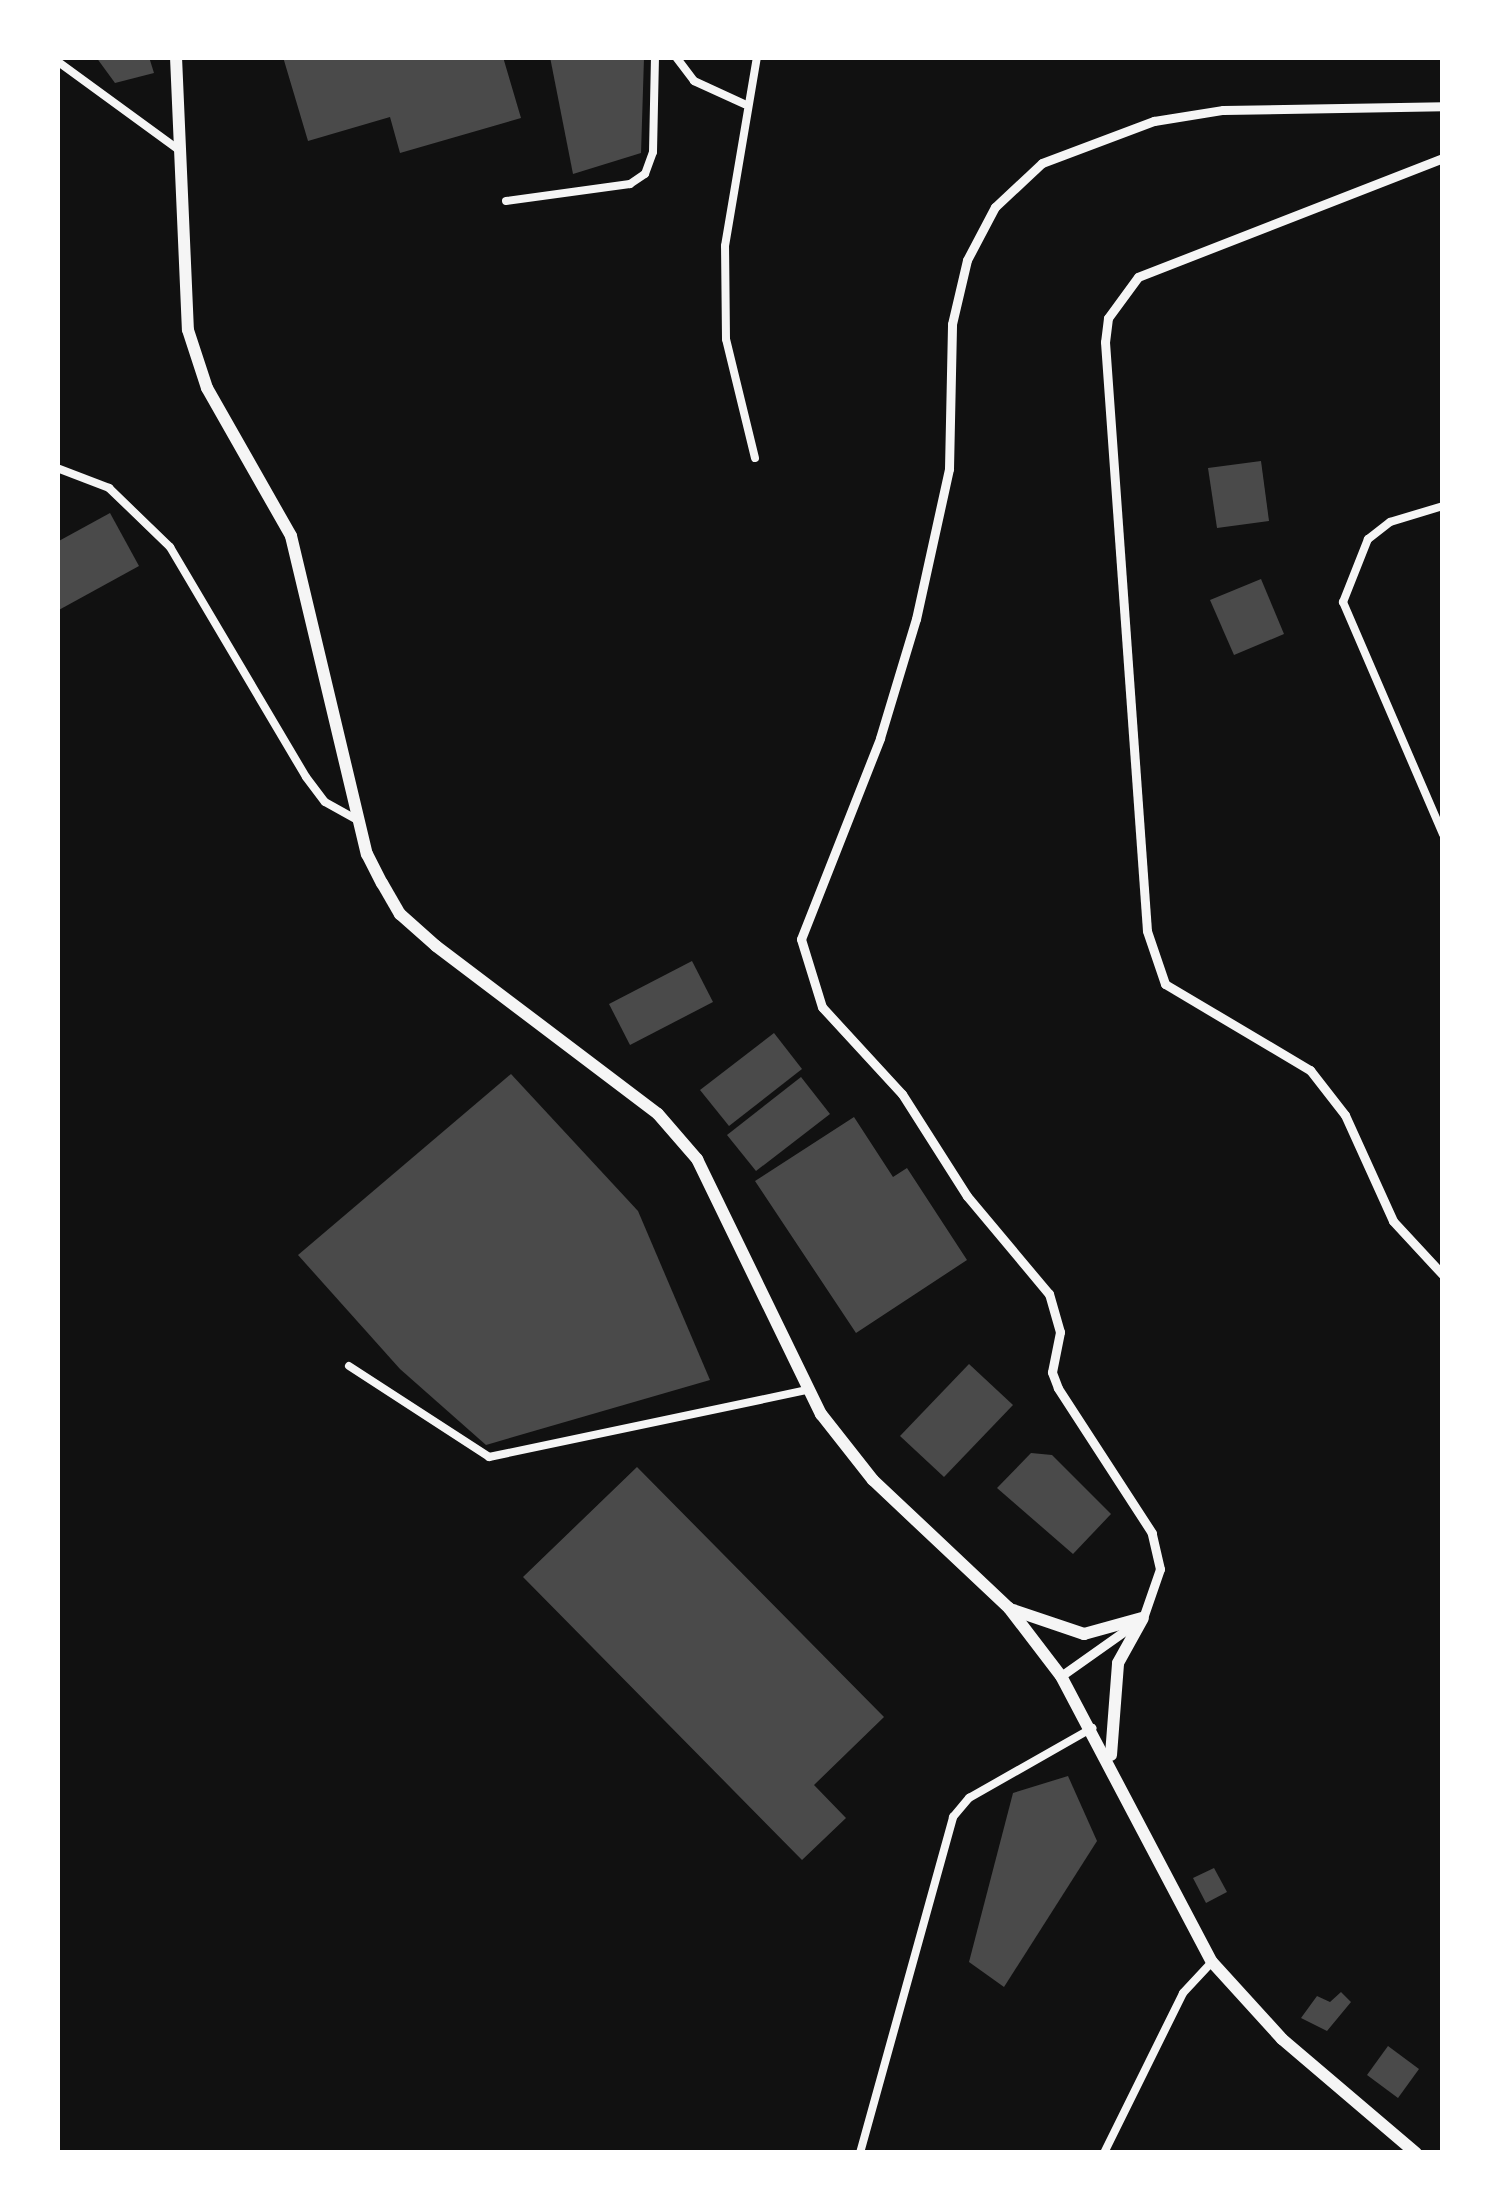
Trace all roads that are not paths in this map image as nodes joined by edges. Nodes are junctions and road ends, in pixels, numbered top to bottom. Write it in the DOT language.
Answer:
graph roads {
  1 [pos="176,57"];
  2 [pos="655,57"];
  3 [pos="676,57"];
  4 [pos="757,57"];
  5 [pos="57,61"];
  6 [pos="744,104"];
  7 [pos="1443,106"];
  8 [pos="178,150"];
  9 [pos="1443,158"];
  10 [pos="506,201"];
  11 [pos="755,458"];
  12 [pos="57,468"];
  13 [pos="1443,506"];
  14 [pos="359,821"];
  15 [pos="1443,834"];
  16 [pos="1443,1275"];
  17 [pos="350,1366"];
  18 [pos="806,1390"];
  19 [pos="1009,1608"];
  20 [pos="1143,1618"];
  21 [pos="1061,1676"];
  22 [pos="1093,1728"];
  23 [pos="1111,1762"];
  24 [pos="1212,1962"];
  25 [pos="860,2153"];
  26 [pos="1104,2153"];
  27 [pos="1416,2153"];
  1 -- 8 [label="main road"];
  2 -- 10 [label="street"];
  3 -- 6 [label="street"];
  4 -- 6 [label="street"];
  5 -- 8 [label="street"];
  6 -- 11 [label="street"];
  7 -- 20 [label="street"];
  8 -- 14 [label="main road"];
  9 -- 16 [label="street"];
  12 -- 14 [label="street"];
  13 -- 15 [label="street"];
  14 -- 18 [label="main road"];
  17 -- 18 [label="street"];
  18 -- 19 [label="main road"];
  19 -- 20 [label="main road"];
  19 -- 21 [label="main road"];
  20 -- 21 [label="street"];
  20 -- 23 [label="main road"];
  21 -- 22 [label="main road"];
  22 -- 23 [label="main road"];
  22 -- 25 [label="street"];
  23 -- 24 [label="main road"];
  24 -- 26 [label="street"];
  24 -- 27 [label="main road"];
}
